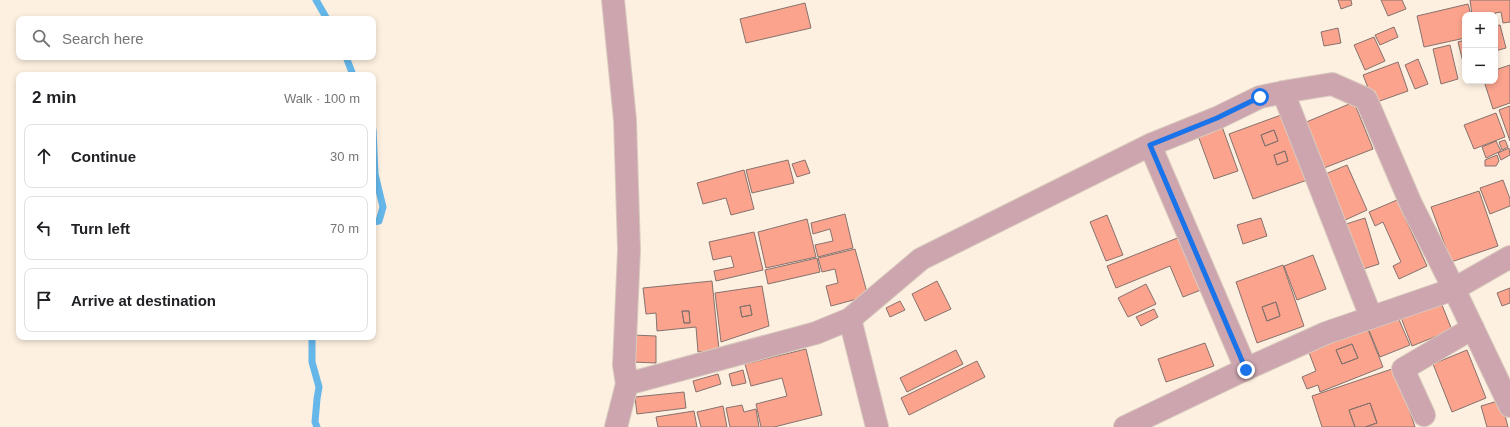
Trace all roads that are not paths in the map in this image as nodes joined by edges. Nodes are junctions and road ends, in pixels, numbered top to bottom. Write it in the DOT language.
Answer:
graph roads {
  1 [pos="613,0"];
  2 [pos="1282,92"];
  3 [pos="1150,145"];
  4 [pos="1510,257"];
  5 [pos="1454,289"];
  6 [pos="1371,318"];
  7 [pos="850,319"];
  8 [pos="1473,328"];
  9 [pos="1246,370"];
  10 [pos="627,384"];
  11 [pos="1510,406"];
  12 [pos="1424,415"];
  13 [pos="616,427"];
  14 [pos="877,427"];
  15 [pos="1124,427"];
  1 -- 10 [label="street"];
  2 -- 3 [label="street"];
  2 -- 5 [label="street"];
  2 -- 6 [label="street"];
  3 -- 7 [label="street"];
  3 -- 9 [label="street"];
  4 -- 5 [label="street"];
  5 -- 6 [label="street"];
  5 -- 8 [label="street"];
  6 -- 9 [label="street"];
  7 -- 10 [label="street"];
  7 -- 14 [label="street"];
  8 -- 11 [label="street"];
  8 -- 12 [label="street"];
  9 -- 15 [label="street"];
  10 -- 13 [label="street"];
}
